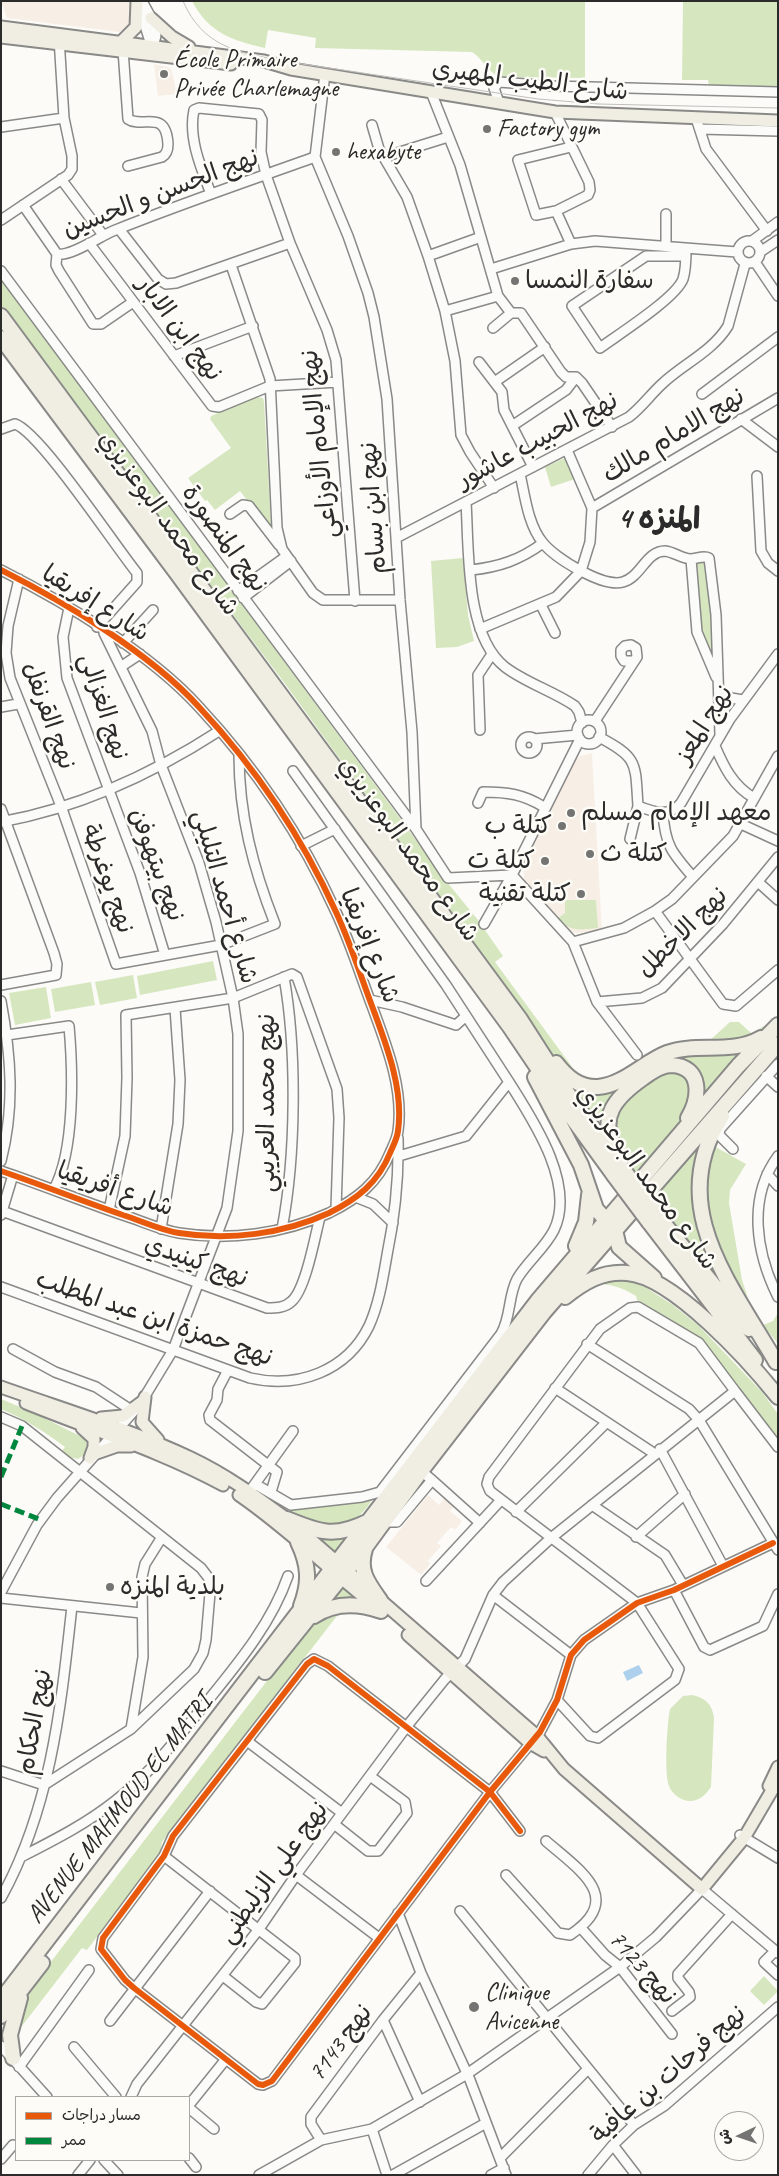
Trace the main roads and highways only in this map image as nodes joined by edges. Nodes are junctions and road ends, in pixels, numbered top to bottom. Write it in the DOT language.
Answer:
graph roads {
  1 [pos="137,1"];
  2 [pos="151,18"];
  3 [pos="1,28"];
  4 [pos="1,36"];
  5 [pos="60,39"];
  6 [pos="123,46"];
  7 [pos="195,50"];
  8 [pos="150,51"];
  9 [pos="280,65"];
  10 [pos="778,121"];
  11 [pos="1,316"];
  12 [pos="1,338"];
  13 [pos="515,1023"];
  14 [pos="775,1028"];
  15 [pos="778,1044"];
  16 [pos="717,1049"];
  17 [pos="738,1066"];
  18 [pos="740,1087"];
  19 [pos="723,1107"];
  20 [pos="673,1145"];
  21 [pos="619,1170"];
  22 [pos="589,1185"];
  23 [pos="653,1218"];
  24 [pos="615,1221"];
  25 [pos="569,1262"];
  26 [pos="662,1285"];
  27 [pos="544,1312"];
  28 [pos="777,1363"];
  29 [pos="1,1387"];
  30 [pos="778,1390"];
  31 [pos="1,1393"];
  32 [pos="778,1398"];
  33 [pos="83,1415"];
  34 [pos="72,1422"];
  35 [pos="117,1432"];
  36 [pos="164,1446"];
  37 [pos="139,1447"];
  38 [pos="287,1519"];
  39 [pos="378,1520"];
  40 [pos="298,1542"];
  41 [pos="367,1545"];
  42 [pos="338,1571"];
  43 [pos="380,1606"];
  44 [pos="303,1617"];
  45 [pos="778,1767"];
  46 [pos="778,1780"];
  47 [pos="742,1836"];
  48 [pos="25,1985"];
  49 [pos="2,1999"];
  50 [pos="1,2016"];
  51 [pos="16,2062"];
  1 -- 6 [label="main road"];
  2 -- 7 [label="main road"];
  3 -- 5 [label="main road"];
  4 -- 5 [label="main road"];
  5 -- 6 [label="main road"];
  6 -- 8 [label="main road"];
  7 -- 8 [label="main road, شارع الطيب المهيري"];
  7 -- 9 [label="main road, شارع الطيب المهيري"];
  8 -- 9 [label="main road"];
  9 -- 10 [label="main road, شارع الطيب المهيري"];
  11 -- 13 [label="highway, شارع محمد البوعزيزي"];
  12 -- 13 [label="highway, شارع محمد البوعزيزي"];
  13 -- 16 [label="highway"];
  13 -- 21 [label="highway, شارع محمد البوعزيزي"];
  13 -- 22 [label="highway"];
  14 -- 16 [label="highway"];
  14 -- 17 [label="highway"];
  15 -- 18 [label="highway"];
  16 -- 17 [label="highway"];
  17 -- 19 [label="highway"];
  17 -- 20 [label="highway"];
  18 -- 19 [label="highway"];
  18 -- 28 [label="highway"];
  19 -- 24 [label="highway"];
  20 -- 21 [label="highway"];
  20 -- 24 [label="highway"];
  21 -- 23 [label="highway, شارع محمد البوعزيزي, bridge"];
  22 -- 24 [label="highway"];
  22 -- 25 [label="highway"];
  23 -- 28 [label="highway, شارع محمد البوعزيزي"];
  23 -- 30 [label="highway, شارع محمد البوعزيزي"];
  24 -- 25 [label="highway"];
  24 -- 26 [label="highway"];
  24 -- 27 [label="highway"];
  25 -- 39 [label="highway"];
  26 -- 27 [label="highway"];
  26 -- 32 [label="highway"];
  27 -- 39 [label="highway"];
  29 -- 33 [label="main road"];
  31 -- 34 [label="main road"];
  33 -- 35 [label="main road"];
  33 -- 36 [label="main road"];
  34 -- 35 [label="main road"];
  34 -- 37 [label="main road"];
  35 -- 36 [label="main road"];
  35 -- 37 [label="main road"];
  36 -- 38 [label="main road"];
  37 -- 40 [label="main road"];
  38 -- 39 [label="highway"];
  38 -- 42 [label="main road"];
  39 -- 41 [label="highway"];
  39 -- 42 [label="highway"];
  40 -- 42 [label="main road"];
  40 -- 44 [label="highway"];
  41 -- 42 [label="highway"];
  41 -- 43 [label="highway"];
  42 -- 43 [label="main road"];
  42 -- 44 [label="highway"];
  43 -- 44 [label="highway"];
  43 -- 47 [label="main road"];
  44 -- 48 [label="highway, AVENUE MAHMOUD EL MATRI"];
  44 -- 49 [label="highway, AVENUE MAHMOUD EL MATRI"];
  45 -- 47 [label="main road"];
  46 -- 47 [label="main road"];
  48 -- 50 [label="highway, AVENUE MAHMOUD EL MATRI"];
  48 -- 51 [label="highway"];
}
